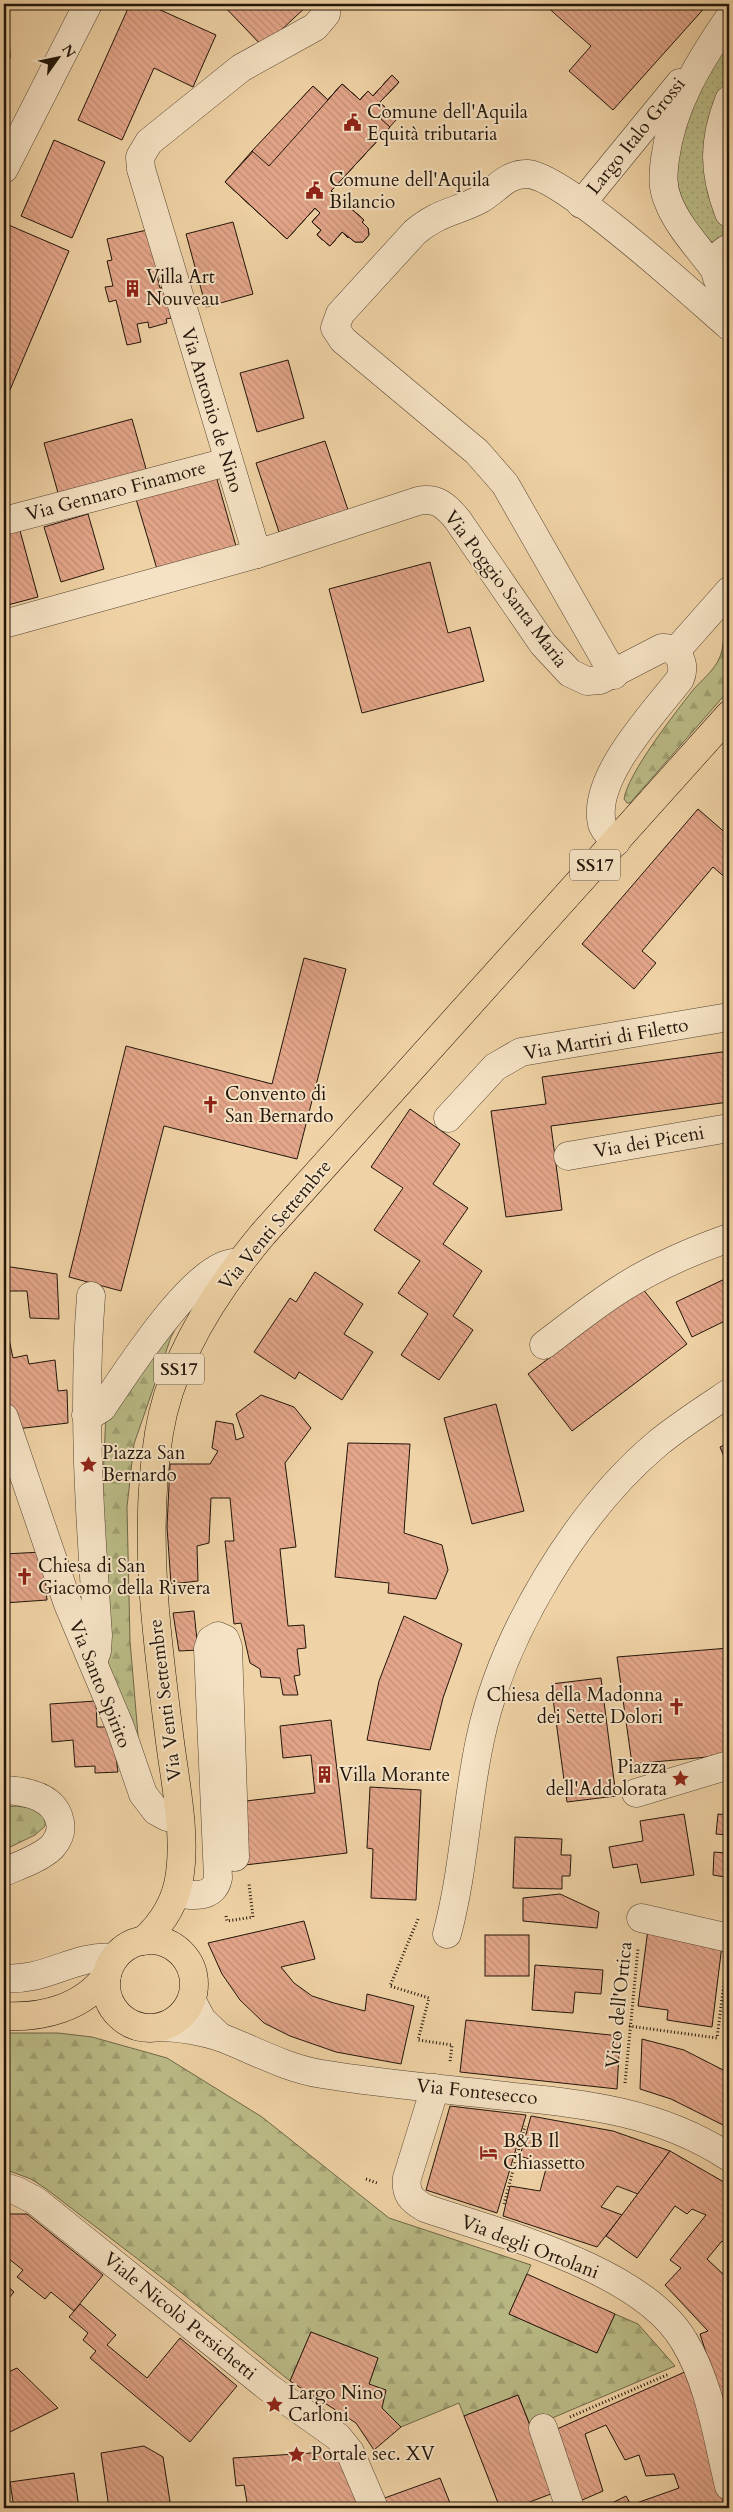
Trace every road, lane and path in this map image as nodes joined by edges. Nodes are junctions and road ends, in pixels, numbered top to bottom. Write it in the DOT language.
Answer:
graph roads {
  1 [pos="88,4"];
  2 [pos="326,4"];
  3 [pos="729,18"];
  4 [pos="708,49"];
  5 [pos="729,100"];
  6 [pos="4,169"];
  7 [pos="581,204"];
  8 [pos="729,213"];
  9 [pos="729,248"];
  10 [pos="723,285"];
  11 [pos="694,296"];
  12 [pos="729,326"];
  13 [pos="228,462"];
  14 [pos="4,521"];
  15 [pos="256,554"];
  16 [pos="729,591"];
  17 [pos="4,624"];
  18 [pos="675,652"];
  19 [pos="614,675"];
  20 [pos="726,727"];
  21 [pos="616,842"];
  22 [pos="729,1017"];
  23 [pos="448,1118"];
  24 [pos="729,1128"];
  25 [pos="568,1156"];
  26 [pos="729,1238"];
  27 [pos="239,1262"];
  28 [pos="91,1296"];
  29 [pos="544,1345"];
  30 [pos="729,1393"];
  31 [pos="86,1415"];
  32 [pos="4,1417"];
  33 [pos="92,1662"];
  34 [pos="729,1765"];
  35 [pos="4,1790"];
  36 [pos="636,1793"];
  37 [pos="179,1819"];
  38 [pos="235,1857"];
  39 [pos="4,1872"];
  40 [pos="175,1897"];
  41 [pos="419,1916"];
  42 [pos="642,1918"];
  43 [pos="447,1934"];
  44 [pos="142,1941"];
  45 [pos="728,1950"];
  46 [pos="182,1953"];
  47 [pos="110,1966"];
  48 [pos="4,1978"];
  49 [pos="192,2001"];
  50 [pos="58,2010"];
  51 [pos="4,2016"];
  52 [pos="119,2016"];
  53 [pos="164,2026"];
  54 [pos="629,2026"];
  55 [pos="221,2038"];
  56 [pos="442,2078"];
  57 [pos="625,2085"];
  58 [pos="532,2098"];
  59 [pos="729,2157"];
  60 [pos="4,2187"];
  61 [pos="497,2232"];
  62 [pos="695,2363"];
  63 [pos="543,2428"];
  64 [pos="729,2486"];
  65 [pos="374,2508"];
  66 [pos="570,2508"];
  1 -- 6 [label="street"];
  2 -- 13 [label="street, Via Antonio de Nino"];
  3 -- 4 [label="street"];
  4 -- 7 [label="street, Largo Italo Grossi"];
  4 -- 10 [label="street"];
  5 -- 8 [label="street"];
  7 -- 11 [label="street, Largo Italo Grossi"];
  7 -- 19 [label="street"];
  9 -- 10 [label="street"];
  10 -- 11 [label="street"];
  11 -- 12 [label="street, Largo Italo Grossi"];
  13 -- 14 [label="street, Via Gennaro Finamore"];
  13 -- 15 [label="street, Via Antonio de Nino"];
  15 -- 17 [label="street, Via Poggio Santa Maria"];
  15 -- 19 [label="street, Via Poggio Santa Maria"];
  16 -- 18 [label="street"];
  18 -- 19 [label="street, Via Poggio Santa Maria"];
  18 -- 21 [label="street"];
  20 -- 21 [label="main road, Via Venti Settembre / SS17"];
  21 -- 27 [label="main road, Via Venti Settembre / SS17"];
  22 -- 23 [label="street, Via Martiri di Filetto"];
  24 -- 25 [label="street, Via dei Piceni"];
  26 -- 29 [label="street"];
  27 -- 31 [label="street"];
  27 -- 37 [label="main road, Via Venti Settembre / SS17"];
  28 -- 31 [label="street"];
  30 -- 43 [label="street"];
  31 -- 33 [label="street"];
  32 -- 33 [label="street, Via Santo Spirito"];
  33 -- 37 [label="street, Via Santo Spirito"];
  34 -- 36 [label="street"];
  35 -- 39 [label="street"];
  37 -- 40 [label="main road, Via Venti Settembre / SS17"];
  38 -- 40 [label="street"];
  40 -- 44 [label="main road, Via Venti Settembre / SS17"];
  40 -- 46 [label="main road, Via Venti Settembre / SS17"];
  41 -- 56 [label="path"];
  42 -- 45 [label="street"];
  42 -- 54 [label="path, Vico dell'Ortica"];
  44 -- 46 [label="main road"];
  44 -- 47 [label="main road"];
  45 -- 54 [label="path"];
  46 -- 49 [label="main road"];
  47 -- 48 [label="street"];
  47 -- 50 [label="main road"];
  47 -- 52 [label="main road"];
  49 -- 53 [label="main road"];
  49 -- 55 [label="street, Via Fontesecco"];
  50 -- 51 [label="main road"];
  50 -- 52 [label="main road"];
  52 -- 53 [label="main road"];
  53 -- 55 [label="street, Via Fontesecco"];
  54 -- 57 [label="path, Vico dell'Ortica"];
  55 -- 56 [label="street, Via Fontesecco"];
  56 -- 58 [label="street, Via Fontesecco"];
  56 -- 61 [label="street, Via degli Ortolani"];
  58 -- 59 [label="street, Via Fontesecco"];
  58 -- 61 [label="path"];
  60 -- 65 [label="street, Viale Nicolò Persichetti"];
  61 -- 62 [label="street, Via degli Ortolani"];
  62 -- 63 [label="path"];
  62 -- 64 [label="street, Via degli Ortolani"];
  63 -- 66 [label="street"];
}
